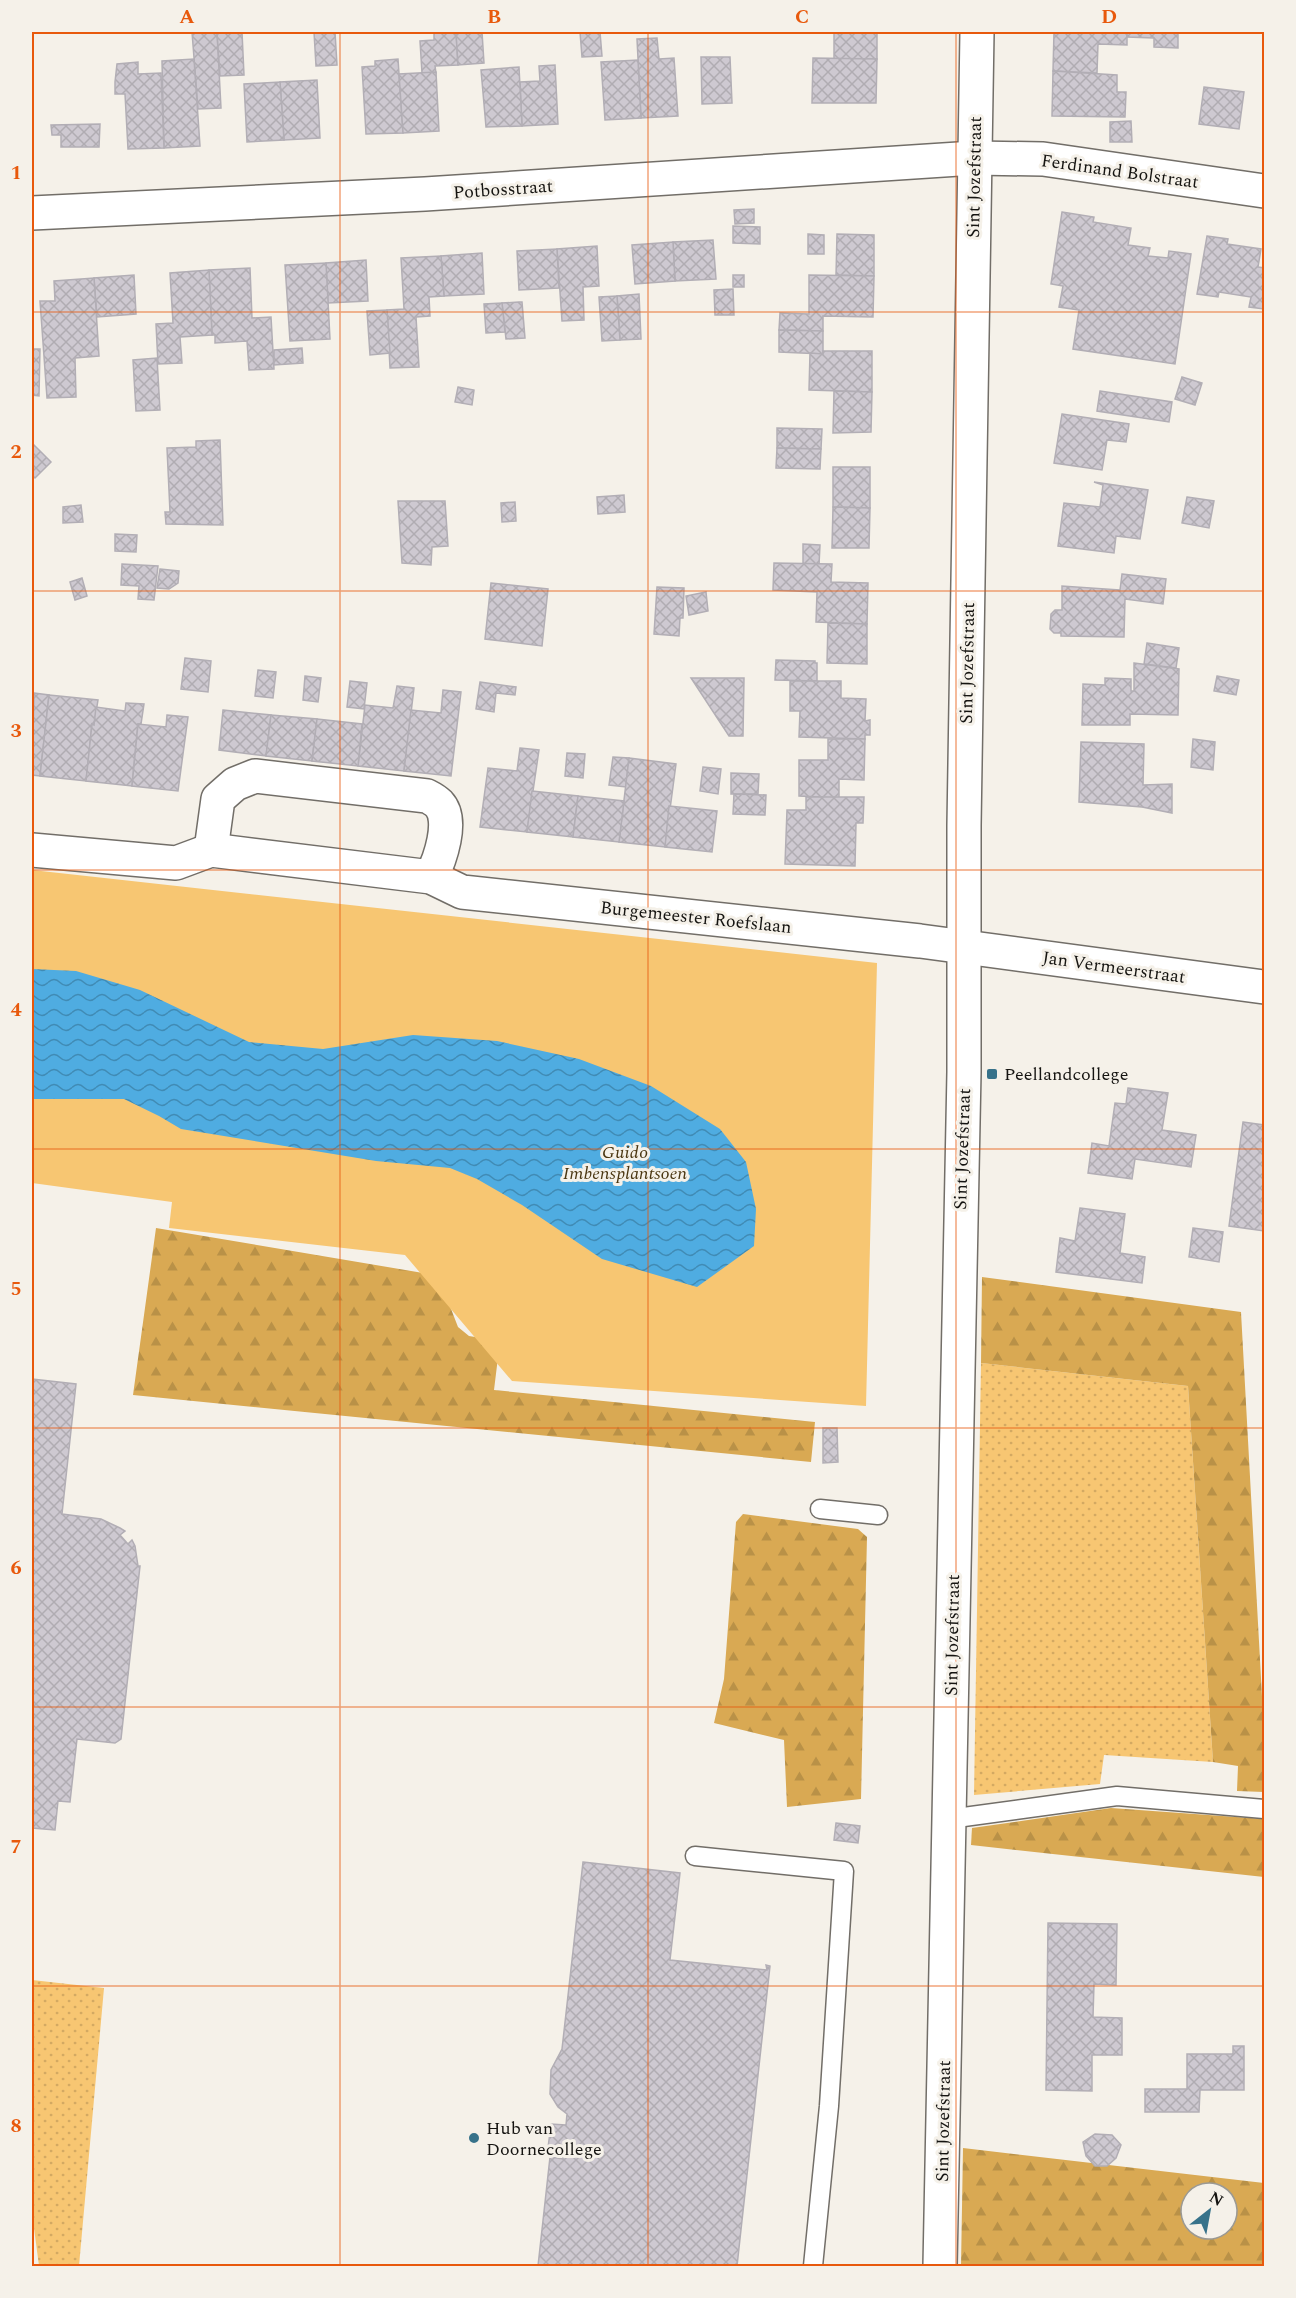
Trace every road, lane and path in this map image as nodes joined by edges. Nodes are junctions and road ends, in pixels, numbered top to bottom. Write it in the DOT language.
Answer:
graph roads {
  1 [pos="977,32"];
  2 [pos="974,158"];
  3 [pos="1264,190"];
  4 [pos="32,213"];
  5 [pos="32,849"];
  6 [pos="211,850"];
  7 [pos="431,877"];
  8 [pos="963,946"];
  9 [pos="1264,987"];
  10 [pos="820,1509"];
  11 [pos="878,1515"];
  12 [pos="1264,1809"];
  13 [pos="949,1819"];
  14 [pos="695,1856"];
  15 [pos="813,2266"];
  16 [pos="940,2266"];
  1 -- 2 [label="street, Sint Jozefstraat"];
  2 -- 3 [label="street, Ferdinand Bolstraat"];
  2 -- 4 [label="street, Potbosstraat"];
  2 -- 8 [label="street, Sint Jozefstraat"];
  5 -- 6 [label="street, Burgemeester Roefslaan"];
  6 -- 7 [label="street, Burgemeester Roefslaan"];
  6 -- 7 [label="street"];
  7 -- 8 [label="street, Burgemeester Roefslaan"];
  8 -- 9 [label="street, Jan Vermeerstraat"];
  8 -- 13 [label="street, Sint Jozefstraat"];
  10 -- 11 [label="lane"];
  12 -- 13 [label="lane"];
  13 -- 16 [label="street, Sint Jozefstraat"];
  14 -- 15 [label="lane"];
}
